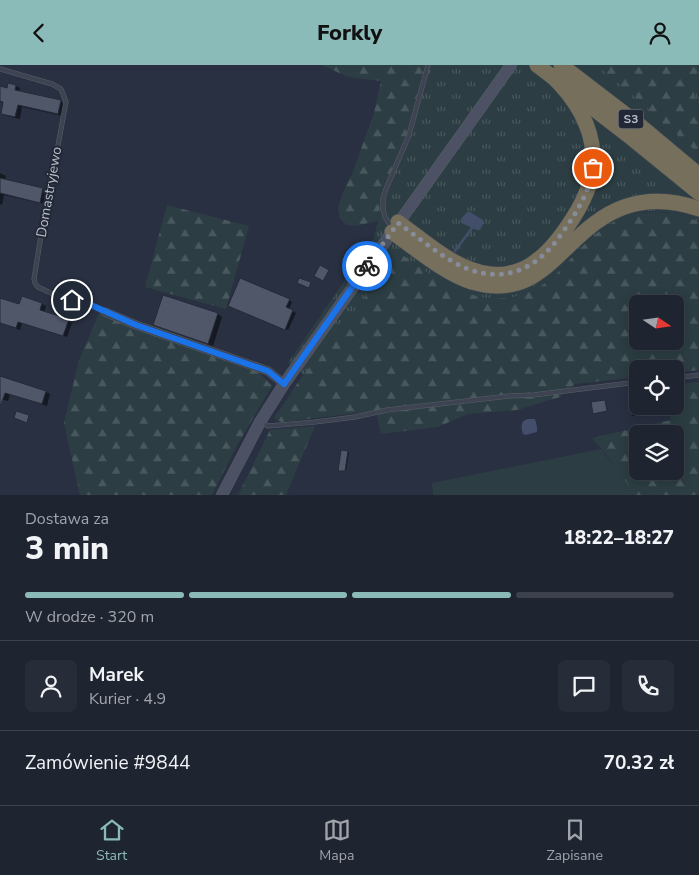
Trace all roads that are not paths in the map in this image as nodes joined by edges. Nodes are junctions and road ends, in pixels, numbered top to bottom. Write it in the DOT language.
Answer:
graph roads {
  1 [pos="428,65"];
  2 [pos="511,65"];
  3 [pos="537,65"];
  4 [pos="0,69"];
  5 [pos="556,70"];
  6 [pos="699,175"];
  7 [pos="699,193"];
  8 [pos="699,209"];
  9 [pos="395,227"];
  10 [pos="105,312"];
  11 [pos="699,375"];
  12 [pos="684,377"];
  13 [pos="629,383"];
  14 [pos="284,384"];
  15 [pos="260,422"];
  16 [pos="222,495"];
  1 -- 9 [label="lane"];
  2 -- 9 [label="street"];
  3 -- 5 [label="highway, S3"];
  4 -- 10 [label="lane, Domastryjewo"];
  5 -- 6 [label="highway, S3"];
  5 -- 7 [label="highway, S3"];
  5 -- 9 [label="highway"];
  8 -- 9 [label="highway"];
  9 -- 14 [label="street"];
  10 -- 14 [label="street"];
  11 -- 12 [label="lane"];
  13 -- 15 [label="lane"];
  14 -- 15 [label="street"];
  15 -- 16 [label="street"];
}
